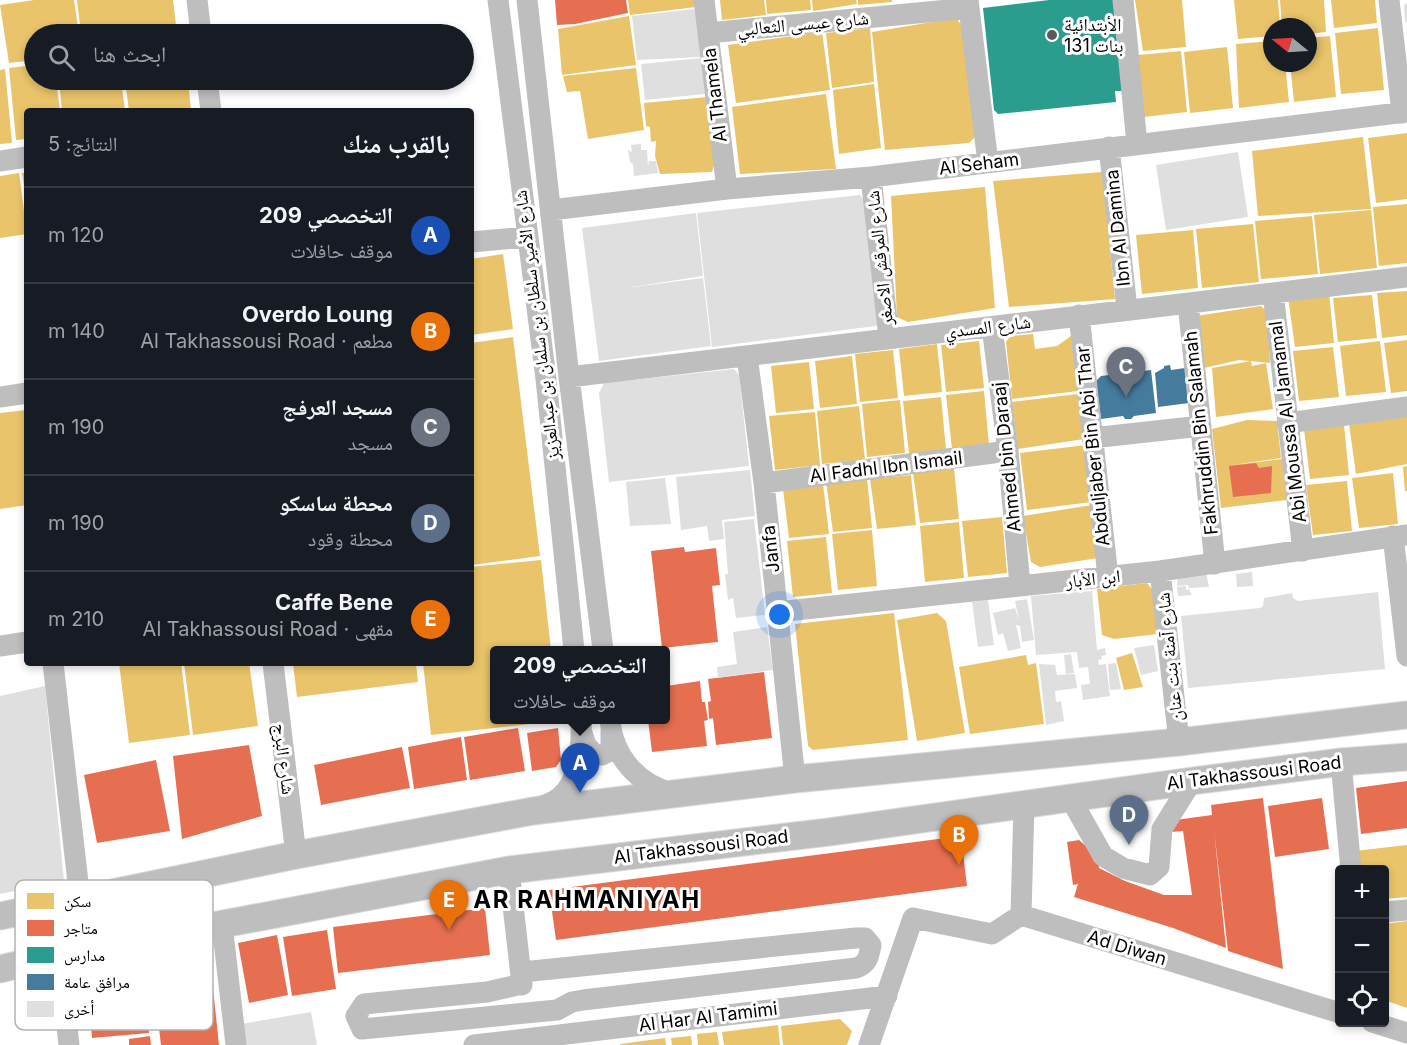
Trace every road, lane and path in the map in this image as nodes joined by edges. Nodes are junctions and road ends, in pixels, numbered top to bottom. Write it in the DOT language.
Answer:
graph roads {
  1 [pos="197,0"];
  2 [pos="498,0"];
  3 [pos="527,0"];
  4 [pos="704,0"];
  5 [pos="1123,0"];
  6 [pos="1389,0"];
  7 [pos="969,4"];
  8 [pos="200,24"];
  9 [pos="708,33"];
  10 [pos="208,90"];
  11 [pos="210,108"];
  12 [pos="1404,112"];
  13 [pos="1137,144"];
  14 [pos="1109,147"];
  15 [pos="24,157"];
  16 [pos="0,161"];
  17 [pos="988,163"];
  18 [pos="871,177"];
  19 [pos="727,189"];
  20 [pos="551,210"];
  21 [pos="526,237"];
  22 [pos="474,242"];
  23 [pos="1407,277"];
  24 [pos="1273,292"];
  25 [pos="1188,303"];
  26 [pos="1127,309"];
  27 [pos="1079,315"];
  28 [pos="992,327"];
  29 [pos="889,338"];
  30 [pos="747,356"];
  31 [pos="569,377"];
  32 [pos="24,393"];
  33 [pos="0,397"];
  34 [pos="1407,406"];
  35 [pos="1287,423"];
  36 [pos="1201,426"];
  37 [pos="1092,438"];
  38 [pos="1008,451"];
  39 [pos="764,483"];
  40 [pos="1400,536"];
  41 [pos="1303,551"];
  42 [pos="1215,564"];
  43 [pos="1160,571"];
  44 [pos="1108,578"];
  45 [pos="1020,586"];
  46 [pos="777,612"];
  47 [pos="24,642"];
  48 [pos="0,646"];
  49 [pos="573,646"];
  50 [pos="602,646"];
  51 [pos="1407,656"];
  52 [pos="53,666"];
  53 [pos="273,666"];
  54 [pos="1407,715"];
  55 [pos="611,724"];
  56 [pos="611,724"];
  57 [pos="581,726"];
  58 [pos="1179,742"];
  59 [pos="1407,757"];
  60 [pos="1341,762"];
  61 [pos="795,779"];
  62 [pos="1192,780"];
  63 [pos="673,794"];
  64 [pos="1069,796"];
  65 [pos="1024,804"];
  66 [pos="533,811"];
  67 [pos="296,855"];
  68 [pos="1351,865"];
  69 [pos="509,870"];
  70 [pos="78,880"];
  71 [pos="176,880"];
  72 [pos="1407,910"];
  73 [pos="1389,912"];
  74 [pos="15,913"];
  75 [pos="1021,915"];
  76 [pos="0,916"];
  77 [pos="222,924"];
  78 [pos="213,926"];
  79 [pos="721,952"];
  80 [pos="15,965"];
  81 [pos="0,969"];
  82 [pos="522,978"];
  83 [pos="726,983"];
  84 [pos="887,996"];
  85 [pos="1335,1011"];
  86 [pos="526,1014"];
  87 [pos="1386,1027"];
  88 [pos="67,1030"];
  89 [pos="1407,1033"];
  90 [pos="529,1041"];
  91 [pos="69,1045"];
  92 [pos="236,1045"];
  93 [pos="474,1045"];
  94 [pos="869,1045"];
  1 -- 8 [label="street"];
  2 -- 21 [label="street, شارع الأمير سلطان بن سلمان بن عبدالعزيز"];
  3 -- 20 [label="street, شارع الأمير سلطان بن سلمان بن عبدالعزيز"];
  4 -- 9 [label="street, Al Thamela"];
  5 -- 13 [label="street"];
  6 -- 12 [label="street"];
  7 -- 9 [label="street, شارع عيسى الثعالبي"];
  7 -- 17 [label="street"];
  9 -- 19 [label="street, Al Thamela"];
  10 -- 11 [label="street"];
  12 -- 13 [label="street, Al Seham"];
  13 -- 14 [label="street, Al Seham"];
  14 -- 17 [label="street, Al Seham"];
  14 -- 26 [label="street, Ibn Al Damina"];
  15 -- 16 [label="street"];
  17 -- 18 [label="street, Al Seham"];
  18 -- 19 [label="street, Al Seham"];
  18 -- 29 [label="street, شارع المرقش الاصغر"];
  19 -- 20 [label="street, Al Seham"];
  20 -- 31 [label="street, شارع الأمير سلطان بن سلمان بن عبدالعزيز"];
  21 -- 22 [label="street"];
  21 -- 49 [label="street, شارع الأمير سلطان بن سلمان بن عبدالعزيز"];
  23 -- 24 [label="street, شارع المسدي"];
  24 -- 25 [label="street, شارع المسدي"];
  24 -- 35 [label="street, Abi Moussa Al Jamamal"];
  25 -- 26 [label="street, شارع المسدي"];
  25 -- 36 [label="street, Fakhruddin Bin Salamah"];
  26 -- 27 [label="street, شارع المسدي"];
  27 -- 28 [label="street, شارع المسدي"];
  27 -- 37 [label="street, Abduljaber Bin Abi Thar"];
  28 -- 29 [label="street, شارع المسدي"];
  28 -- 38 [label="street, Ahmed bin Daraaj"];
  29 -- 30 [label="street, شارع المسدي"];
  30 -- 31 [label="street, شارع المسدي"];
  30 -- 39 [label="street, Janfa"];
  31 -- 50 [label="street, شارع الأمير سلطان بن سلمان بن عبدالعزيز"];
  32 -- 33 [label="street"];
  34 -- 35 [label="street"];
  35 -- 41 [label="street, Abi Moussa Al Jamamal"];
  36 -- 37 [label="street"];
  36 -- 42 [label="street, Fakhruddin Bin Salamah"];
  37 -- 44 [label="street, Abduljaber Bin Abi Thar"];
  38 -- 39 [label="street, Al Fadhl Ibn Ismail"];
  38 -- 45 [label="street, Ahmed bin Daraaj"];
  39 -- 46 [label="street, Janfa"];
  40 -- 41 [label="street, ابن الأبار"];
  40 -- 51 [label="street"];
  41 -- 42 [label="street, ابن الأبار"];
  42 -- 43 [label="street, ابن الأبار"];
  43 -- 44 [label="street, ابن الأبار"];
  43 -- 58 [label="street, شارع آمنة بنت عنان"];
  44 -- 45 [label="street, ابن الأبار"];
  45 -- 46 [label="street, ابن الأبار"];
  46 -- 61 [label="street, Janfa"];
  47 -- 48 [label="street"];
  52 -- 70 [label="street"];
  53 -- 67 [label="street, شارع البرج"];
  54 -- 58 [label="main road"];
  55 -- 57 [label="street"];
  56 -- 63 [label="street"];
  57 -- 66 [label="street"];
  58 -- 61 [label="main road"];
  59 -- 60 [label="main road, Al Takhassousi Road"];
  60 -- 62 [label="main road, Al Takhassousi Road"];
  60 -- 68 [label="street"];
  61 -- 63 [label="main road"];
  62 -- 64 [label="main road, Al Takhassousi Road"];
  62 -- 64 [label="street"];
  63 -- 66 [label="main road"];
  64 -- 65 [label="main road, Al Takhassousi Road"];
  65 -- 69 [label="main road, Al Takhassousi Road"];
  65 -- 75 [label="street"];
  66 -- 67 [label="main road"];
  67 -- 71 [label="main road"];
  69 -- 77 [label="main road, Al Takhassousi Road"];
  69 -- 82 [label="street"];
  72 -- 73 [label="street"];
  74 -- 76 [label="main road"];
  75 -- 84 [label="street"];
  75 -- 85 [label="street, Ad Diwan"];
  77 -- 78 [label="main road, Al Takhassousi Road"];
  77 -- 92 [label="street"];
  79 -- 82 [label="street"];
  79 -- 83 [label="street"];
  79 -- 83 [label="street"];
  80 -- 81 [label="main road, Al Takhassousi Road"];
  82 -- 86 [label="street"];
  82 -- 86 [label="street"];
  83 -- 86 [label="street"];
  84 -- 90 [label="street, Al Har Al Tamimi"];
  84 -- 94 [label="street"];
  86 -- 90 [label="street"];
  87 -- 89 [label="street"];
  88 -- 91 [label="street"];
  90 -- 93 [label="street, Al Har Al Tamimi"];
}
